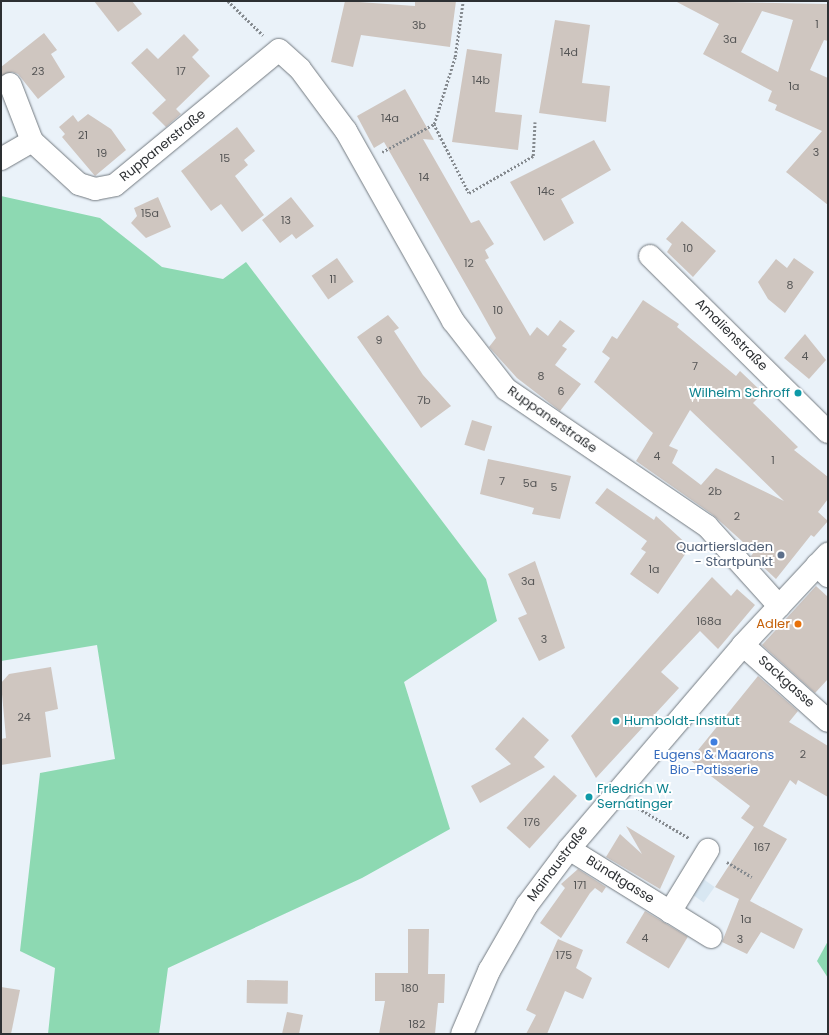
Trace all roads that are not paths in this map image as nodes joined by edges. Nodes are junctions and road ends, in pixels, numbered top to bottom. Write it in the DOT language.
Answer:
graph roads {
  1 [pos="10,84"];
  2 [pos="32,141"];
  3 [pos="1,159"];
  4 [pos="650,256"];
  5 [pos="828,432"];
  6 [pos="824,565"];
  7 [pos="779,606"];
  8 [pos="743,645"];
  9 [pos="828,721"];
  10 [pos="569,849"];
  11 [pos="708,850"];
  12 [pos="670,912"];
  13 [pos="711,937"];
  14 [pos="462,1034"];
  1 -- 2 [label="street"];
  2 -- 3 [label="street"];
  2 -- 7 [label="street, Ruppanerstraße"];
  4 -- 5 [label="street, Amalienstraße"];
  6 -- 7 [label="street, Mainaustraße"];
  7 -- 8 [label="street, Mainaustraße"];
  8 -- 9 [label="street, Sackgasse"];
  8 -- 10 [label="street, Mainaustraße"];
  10 -- 12 [label="street, Bündtgasse"];
  10 -- 14 [label="street, Mainaustraße"];
  11 -- 12 [label="street"];
  12 -- 13 [label="street, Bündtgasse"];
}
